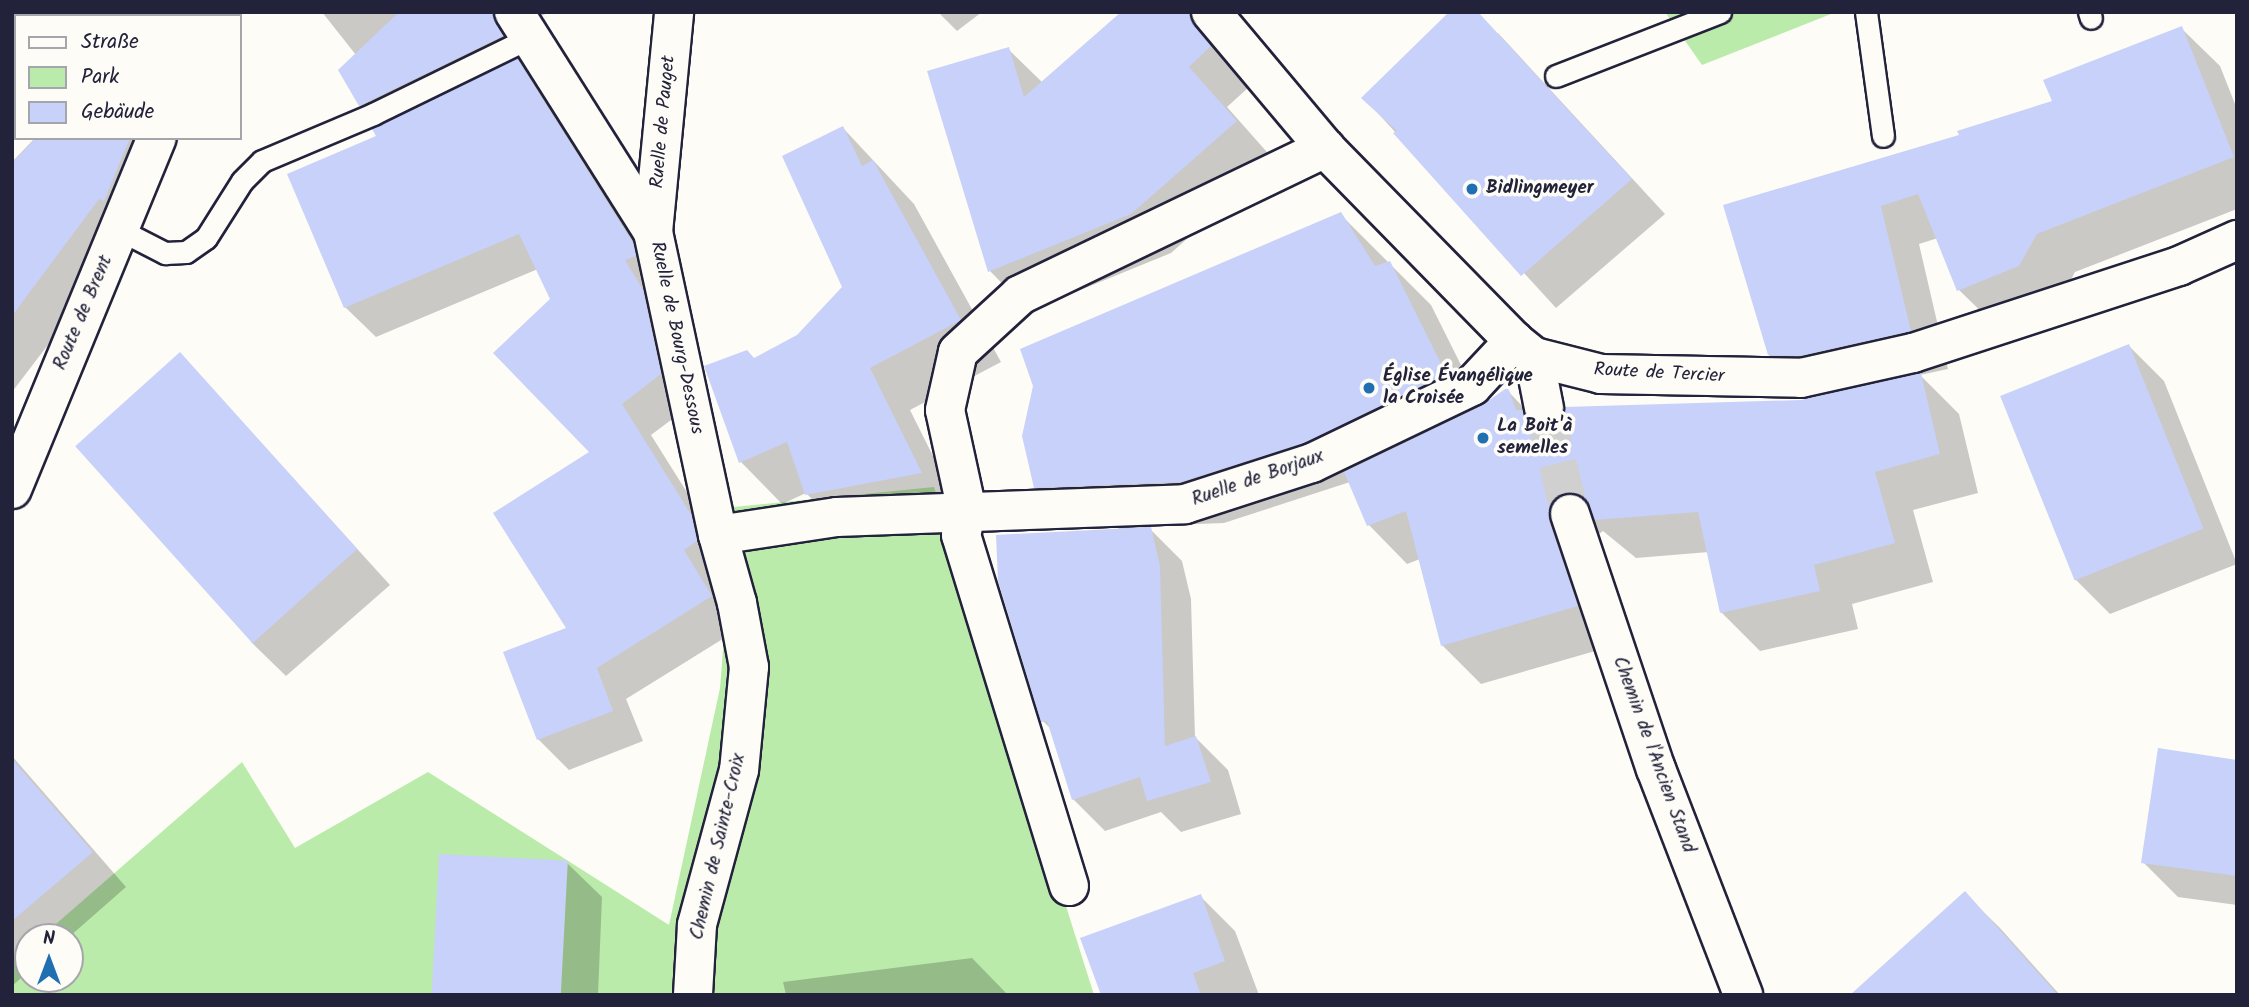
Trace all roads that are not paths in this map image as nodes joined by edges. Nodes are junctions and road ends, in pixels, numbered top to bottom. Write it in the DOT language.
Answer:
graph roads {
  1 [pos="674,12"];
  2 [pos="1210,12"];
  3 [pos="1720,12"];
  4 [pos="1866,12"];
  5 [pos="522,25"];
  6 [pos="1556,76"];
  7 [pos="1883,136"];
  8 [pos="156,140"];
  9 [pos="1325,148"];
  10 [pos="120,230"];
  11 [pos="653,232"];
  12 [pos="2237,240"];
  13 [pos="1524,349"];
  14 [pos="1544,408"];
  15 [pos="12,489"];
  16 [pos="967,511"];
  17 [pos="1570,514"];
  18 [pos="718,535"];
  19 [pos="1069,886"];
  20 [pos="693,995"];
  21 [pos="1744,995"];
  1 -- 11 [label="street, Ruelle de Pauget"];
  2 -- 9 [label="street"];
  3 -- 6 [label="lane"];
  4 -- 7 [label="lane"];
  5 -- 10 [label="lane"];
  5 -- 11 [label="street, Ruelle de Bourg-Dessous"];
  8 -- 10 [label="street, Route de Brent"];
  9 -- 13 [label="street"];
  9 -- 16 [label="street"];
  10 -- 15 [label="street, Route de Brent"];
  11 -- 18 [label="street, Ruelle de Bourg-Dessous"];
  12 -- 13 [label="street, Route de Tercier"];
  13 -- 14 [label="street"];
  13 -- 16 [label="street, Ruelle de Borjaux"];
  16 -- 18 [label="street, Ruelle de Borjaux"];
  16 -- 19 [label="street"];
  17 -- 21 [label="street, Chemin de l'Ancien Stand"];
  18 -- 20 [label="street, Chemin de Sainte-Croix"];
}
